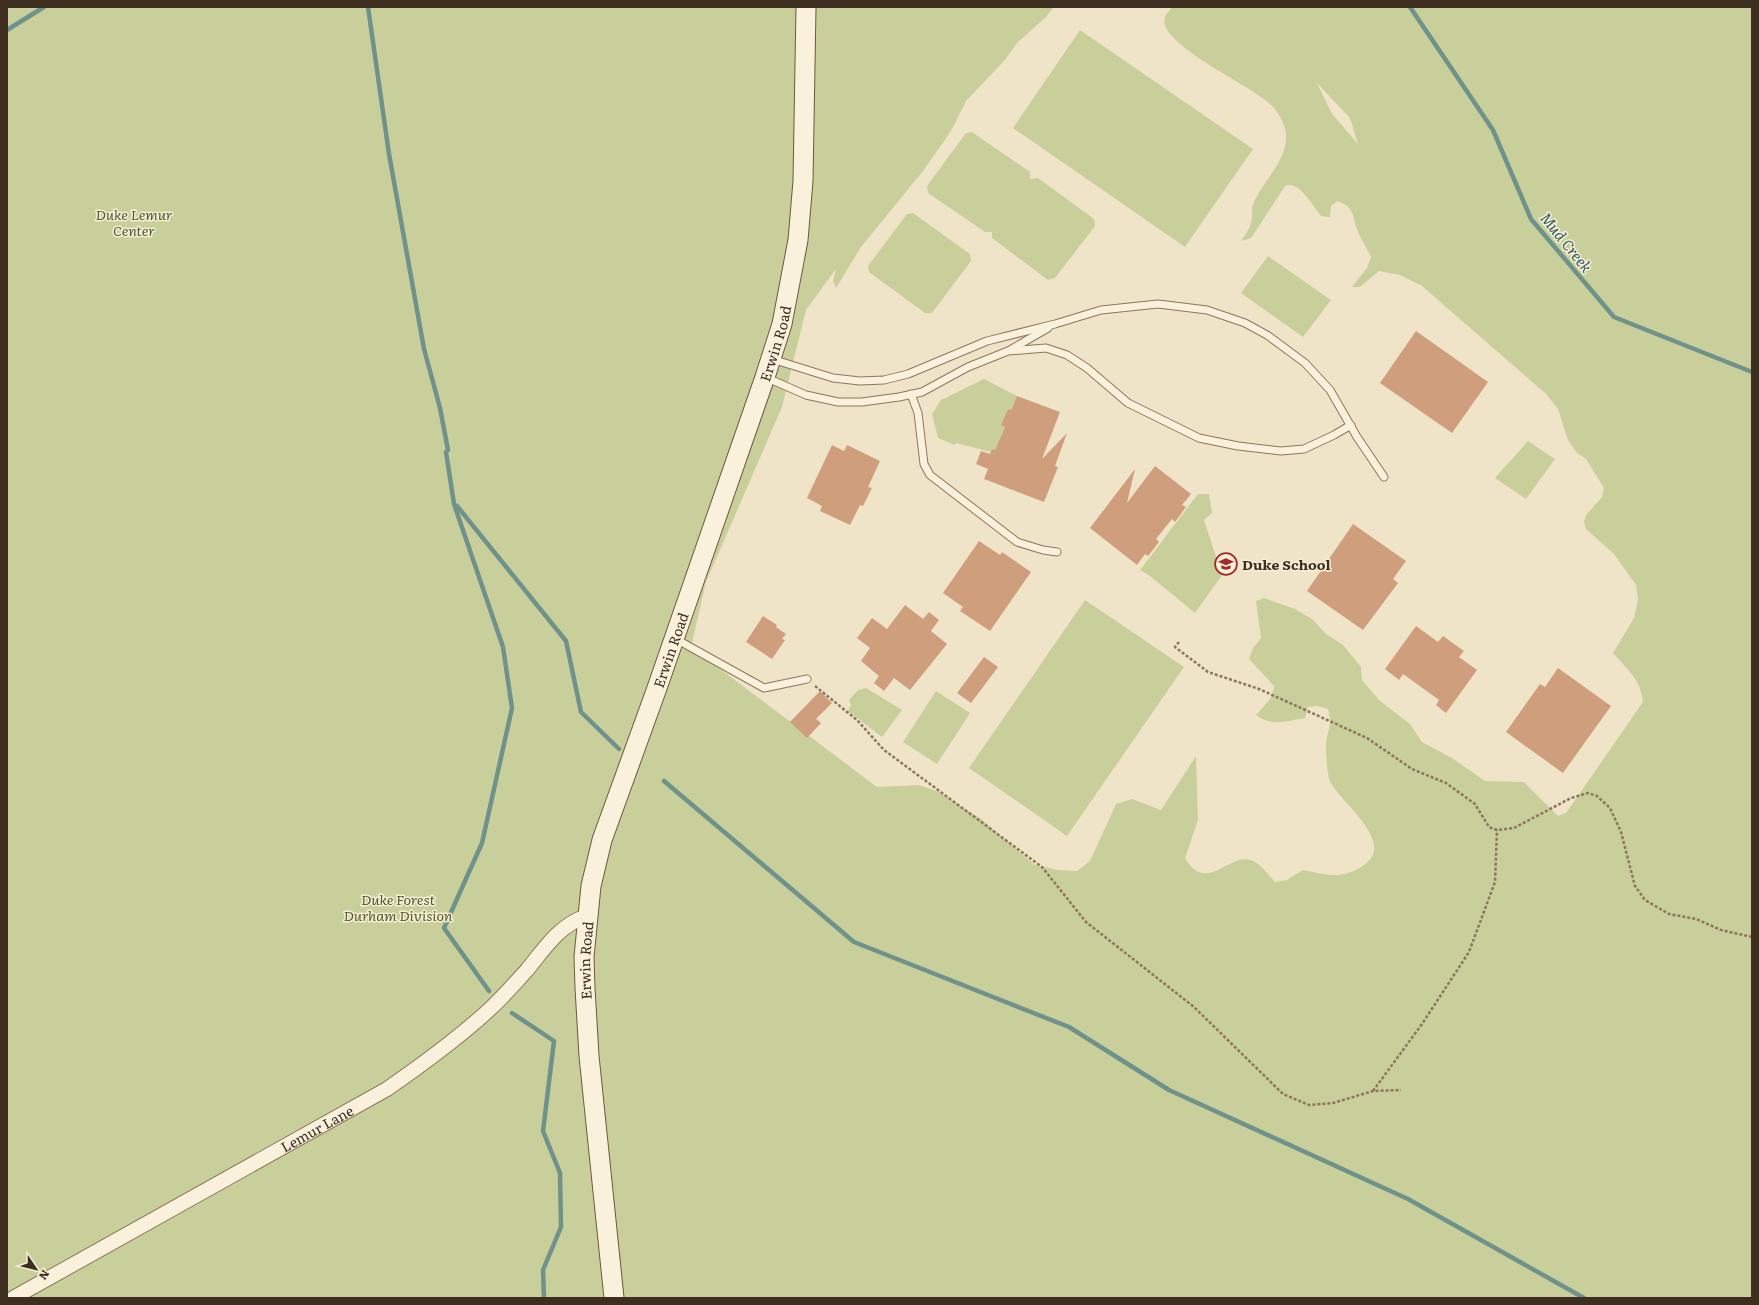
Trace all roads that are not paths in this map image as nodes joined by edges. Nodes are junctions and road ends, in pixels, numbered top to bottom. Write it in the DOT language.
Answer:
graph roads {
  1 [pos="806,7"];
  2 [pos="1055,324"];
  3 [pos="1008,352"];
  4 [pos="771,359"];
  5 [pos="765,377"];
  6 [pos="912,394"];
  7 [pos="1351,425"];
  8 [pos="1384,477"];
  9 [pos="1057,552"];
  10 [pos="674,638"];
  11 [pos="807,679"];
  12 [pos="587,916"];
  13 [pos="13,1298"];
  14 [pos="614,1298"];
  1 -- 4 [label="main road, Erwin Road"];
  2 -- 3 [label="lane"];
  2 -- 4 [label="lane"];
  2 -- 7 [label="lane"];
  3 -- 6 [label="lane"];
  3 -- 7 [label="lane"];
  4 -- 5 [label="main road, Erwin Road"];
  5 -- 6 [label="lane"];
  5 -- 10 [label="main road, Erwin Road"];
  6 -- 9 [label="lane"];
  7 -- 8 [label="lane"];
  10 -- 11 [label="lane"];
  10 -- 12 [label="main road, Erwin Road"];
  12 -- 13 [label="street, Lemur Lane"];
  12 -- 14 [label="main road, Erwin Road"];
}
